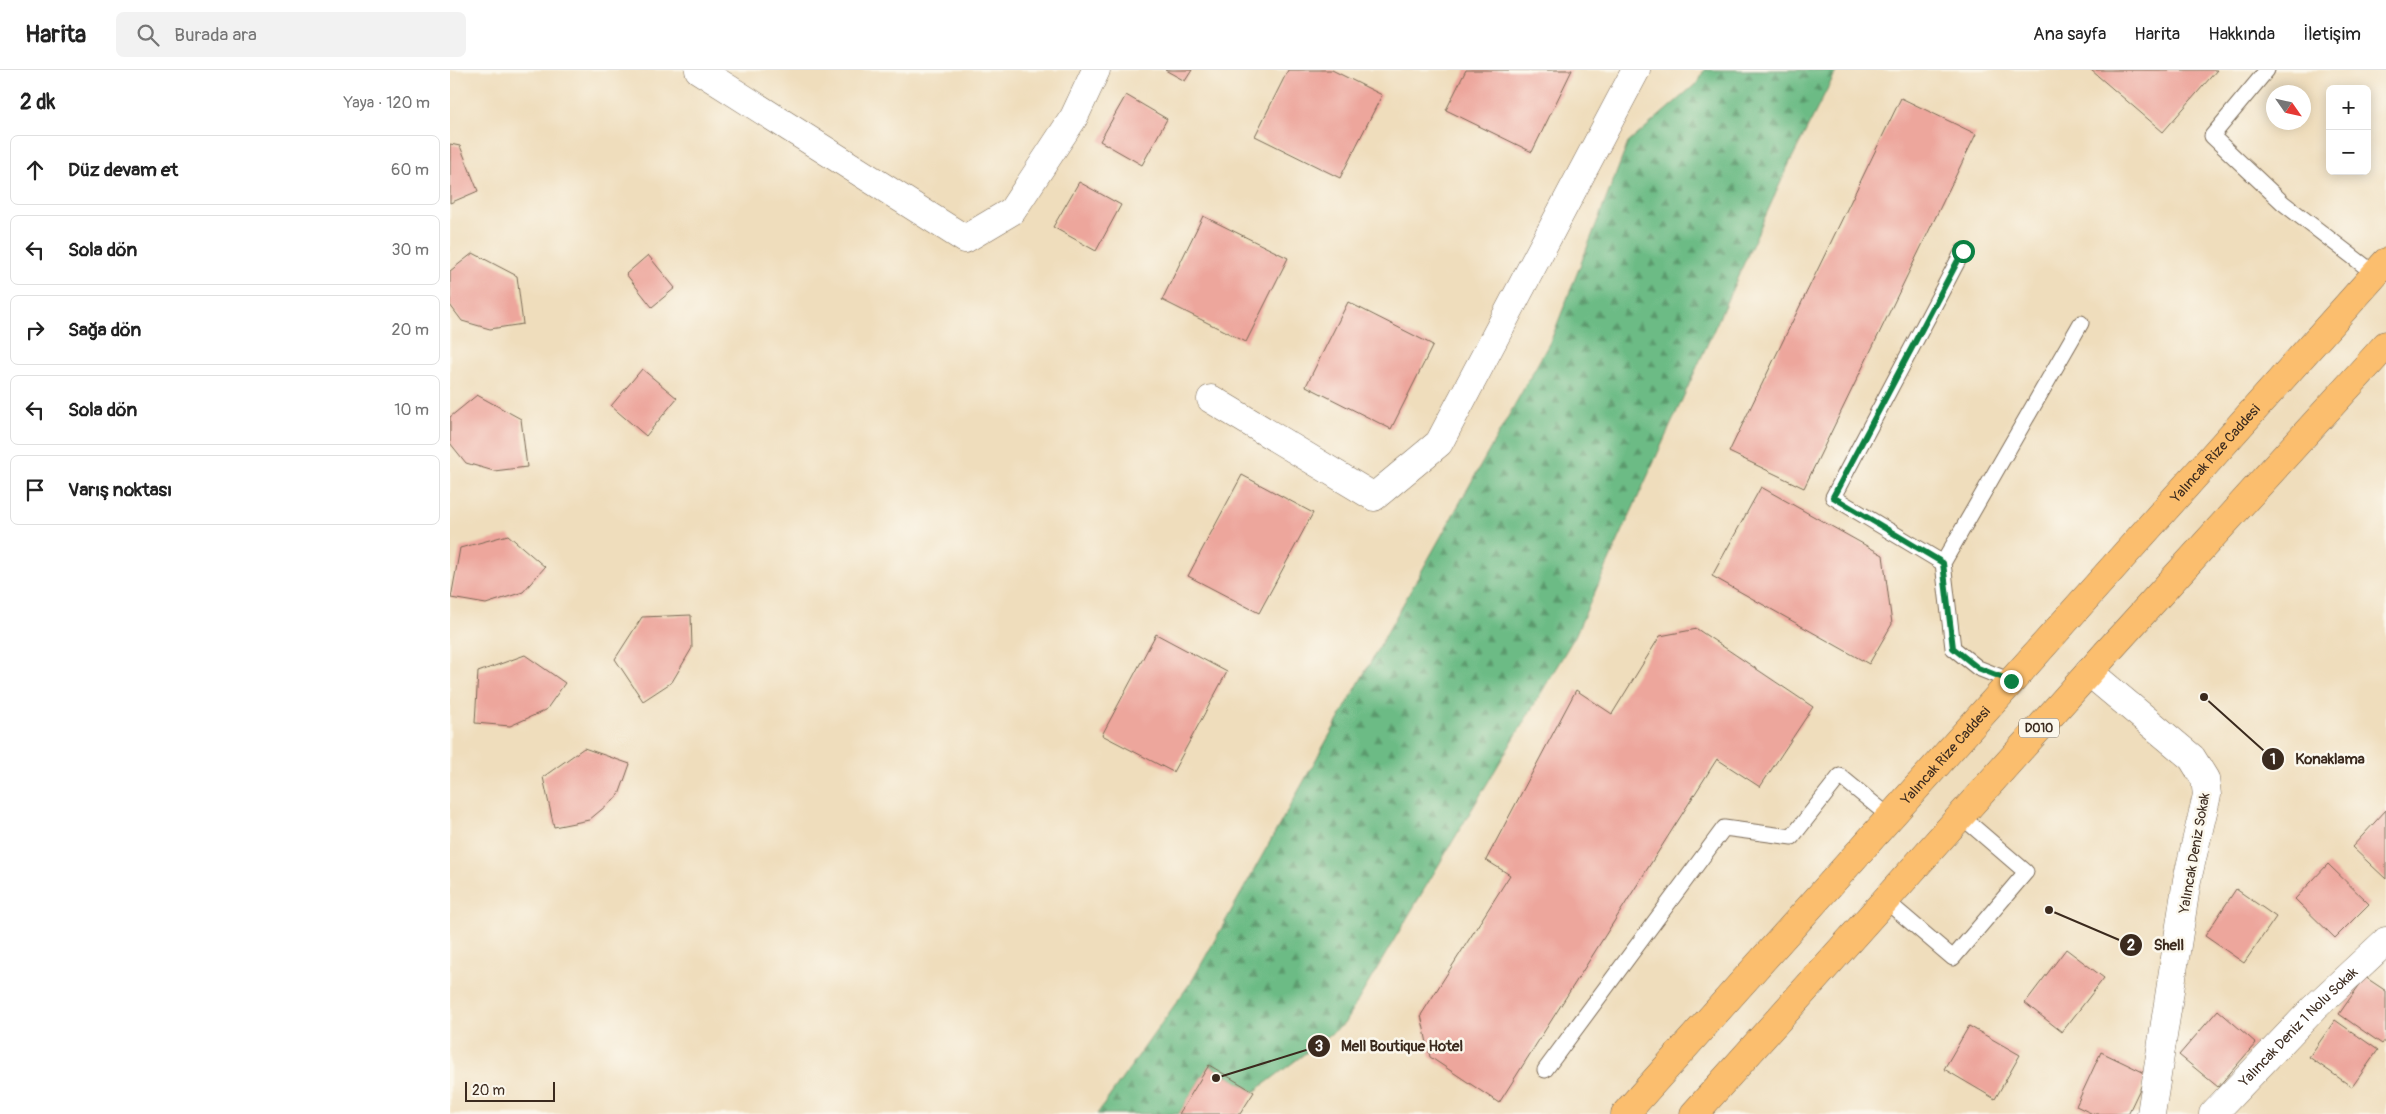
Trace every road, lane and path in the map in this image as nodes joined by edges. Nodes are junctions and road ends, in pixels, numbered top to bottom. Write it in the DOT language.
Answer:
graph roads {
  1 [pos="699,70"];
  2 [pos="1096,70"];
  3 [pos="1635,70"];
  4 [pos="2267,70"];
  5 [pos="1963,251"];
  6 [pos="2380,268"];
  7 [pos="2081,323"];
  8 [pos="2386,345"];
  9 [pos="2376,366"];
  10 [pos="1211,399"];
  11 [pos="1943,563"];
  12 [pos="2090,672"];
  13 [pos="2011,681"];
  14 [pos="1961,816"];
  15 [pos="1890,817"];
  16 [pos="1885,900"];
  17 [pos="2386,940"];
  18 [pos="1545,1070"];
  19 [pos="1625,1114"];
  20 [pos="1694,1114"];
  21 [pos="2151,1114"];
  22 [pos="2213,1114"];
  1 -- 2 [label="street"];
  3 -- 10 [label="street"];
  4 -- 6 [label="lane"];
  5 -- 11 [label="lane"];
  6 -- 13 [label="highway, Yalıncak Rize Caddesi"];
  7 -- 11 [label="lane"];
  8 -- 9 [label="highway, D010"];
  9 -- 12 [label="highway, D010"];
  11 -- 13 [label="lane"];
  12 -- 14 [label="highway, D010"];
  12 -- 21 [label="street, Yalıncak Deniz Sokak"];
  13 -- 15 [label="highway, Yalıncak Rize Caddesi"];
  14 -- 16 [label="highway, D010"];
  14 -- 16 [label="lane"];
  15 -- 18 [label="lane"];
  15 -- 19 [label="highway, Yalıncak Rize Caddesi"];
  16 -- 20 [label="highway, D010"];
  17 -- 22 [label="street, Yalıncak Deniz 1 Nolu Sokak"];
}
